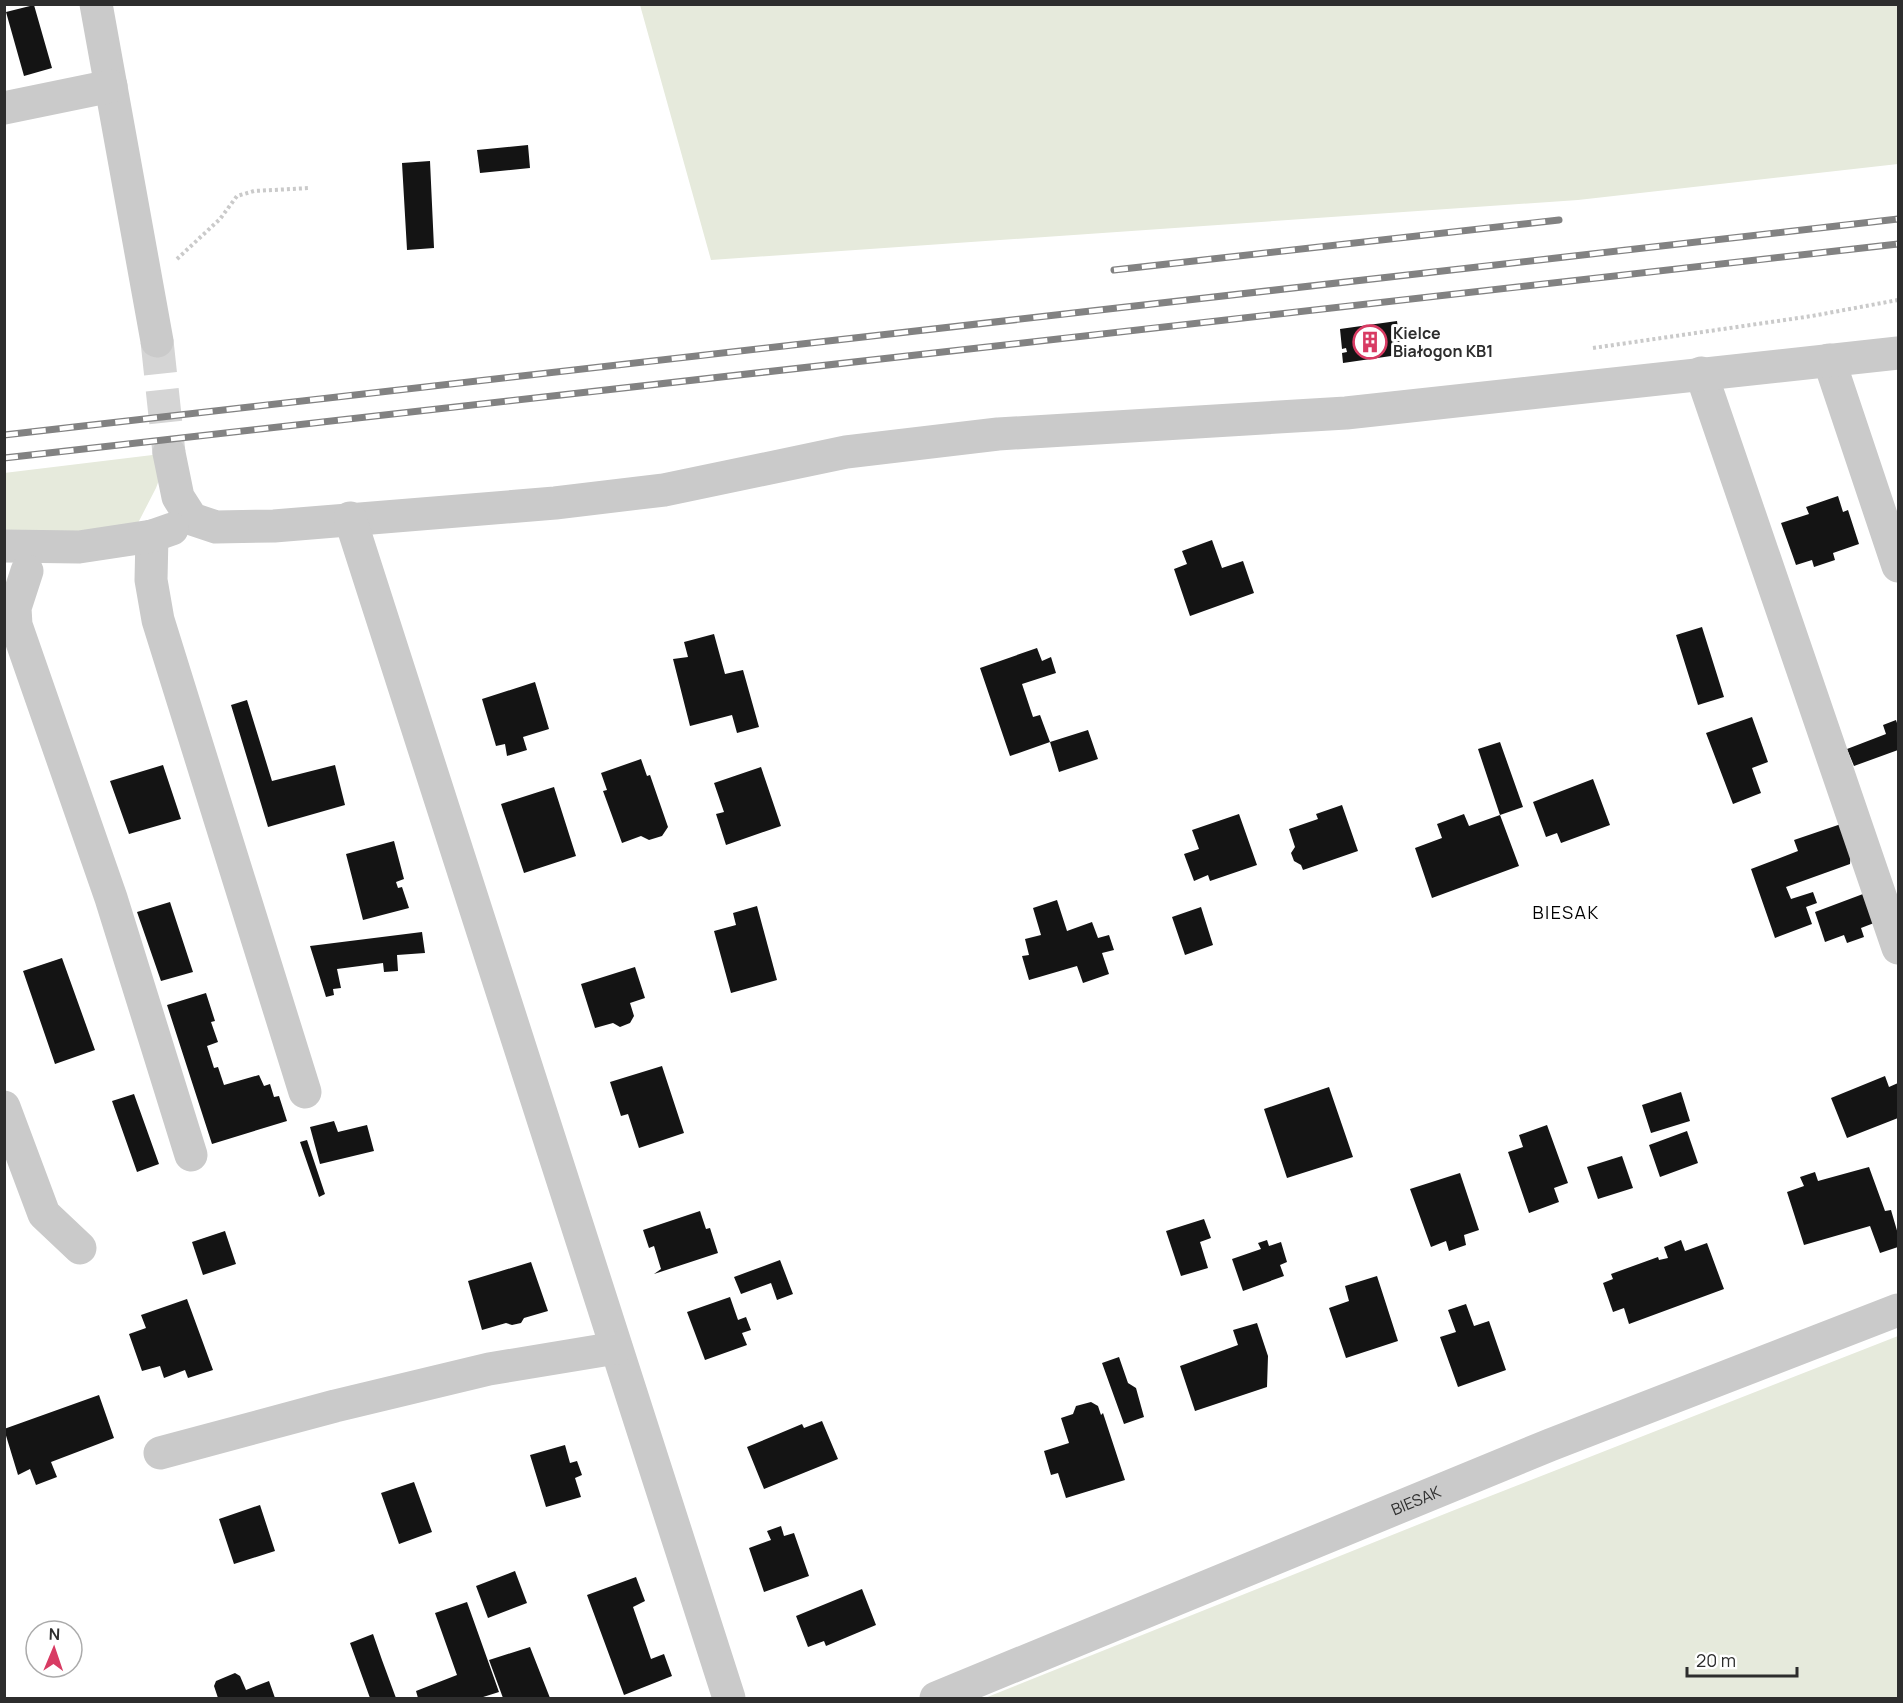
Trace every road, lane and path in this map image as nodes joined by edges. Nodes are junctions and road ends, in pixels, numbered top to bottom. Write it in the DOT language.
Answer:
graph roads {
  1 [pos="96,4"];
  2 [pos="111,86"];
  3 [pos="4,108"];
  4 [pos="310,188"];
  5 [pos="145,278"];
  6 [pos="157,341"];
  7 [pos="1899,353"];
  8 [pos="1829,360"];
  9 [pos="1701,373"];
  10 [pos="169,453"];
  11 [pos="350,518"];
  12 [pos="192,519"];
  13 [pos="152,536"];
  14 [pos="4,546"];
  15 [pos="79,547"];
  16 [pos="1899,566"];
  17 [pos="16,574"];
  18 [pos="1899,948"];
  19 [pos="305,1092"];
  20 [pos="4,1107"];
  21 [pos="191,1155"];
  22 [pos="80,1248"];
  23 [pos="1899,1310"];
  24 [pos="616,1348"];
  25 [pos="160,1453"];
  26 [pos="729,1698"];
  27 [pos="936,1698"];
  1 -- 2 [label="street"];
  2 -- 3 [label="street"];
  2 -- 5 [label="street"];
  4 -- 5 [label="path"];
  5 -- 6 [label="street"];
  7 -- 8 [label="street"];
  8 -- 9 [label="street"];
  8 -- 16 [label="street"];
  9 -- 11 [label="street"];
  9 -- 18 [label="street"];
  10 -- 12 [label="street"];
  11 -- 12 [label="street"];
  11 -- 24 [label="street"];
  12 -- 13 [label="street"];
  13 -- 15 [label="street"];
  13 -- 19 [label="street"];
  14 -- 15 [label="street"];
  15 -- 17 [label="street"];
  17 -- 21 [label="street"];
  20 -- 22 [label="street"];
  23 -- 27 [label="street, BIESAK"];
  24 -- 25 [label="street"];
  24 -- 26 [label="street"];
}
